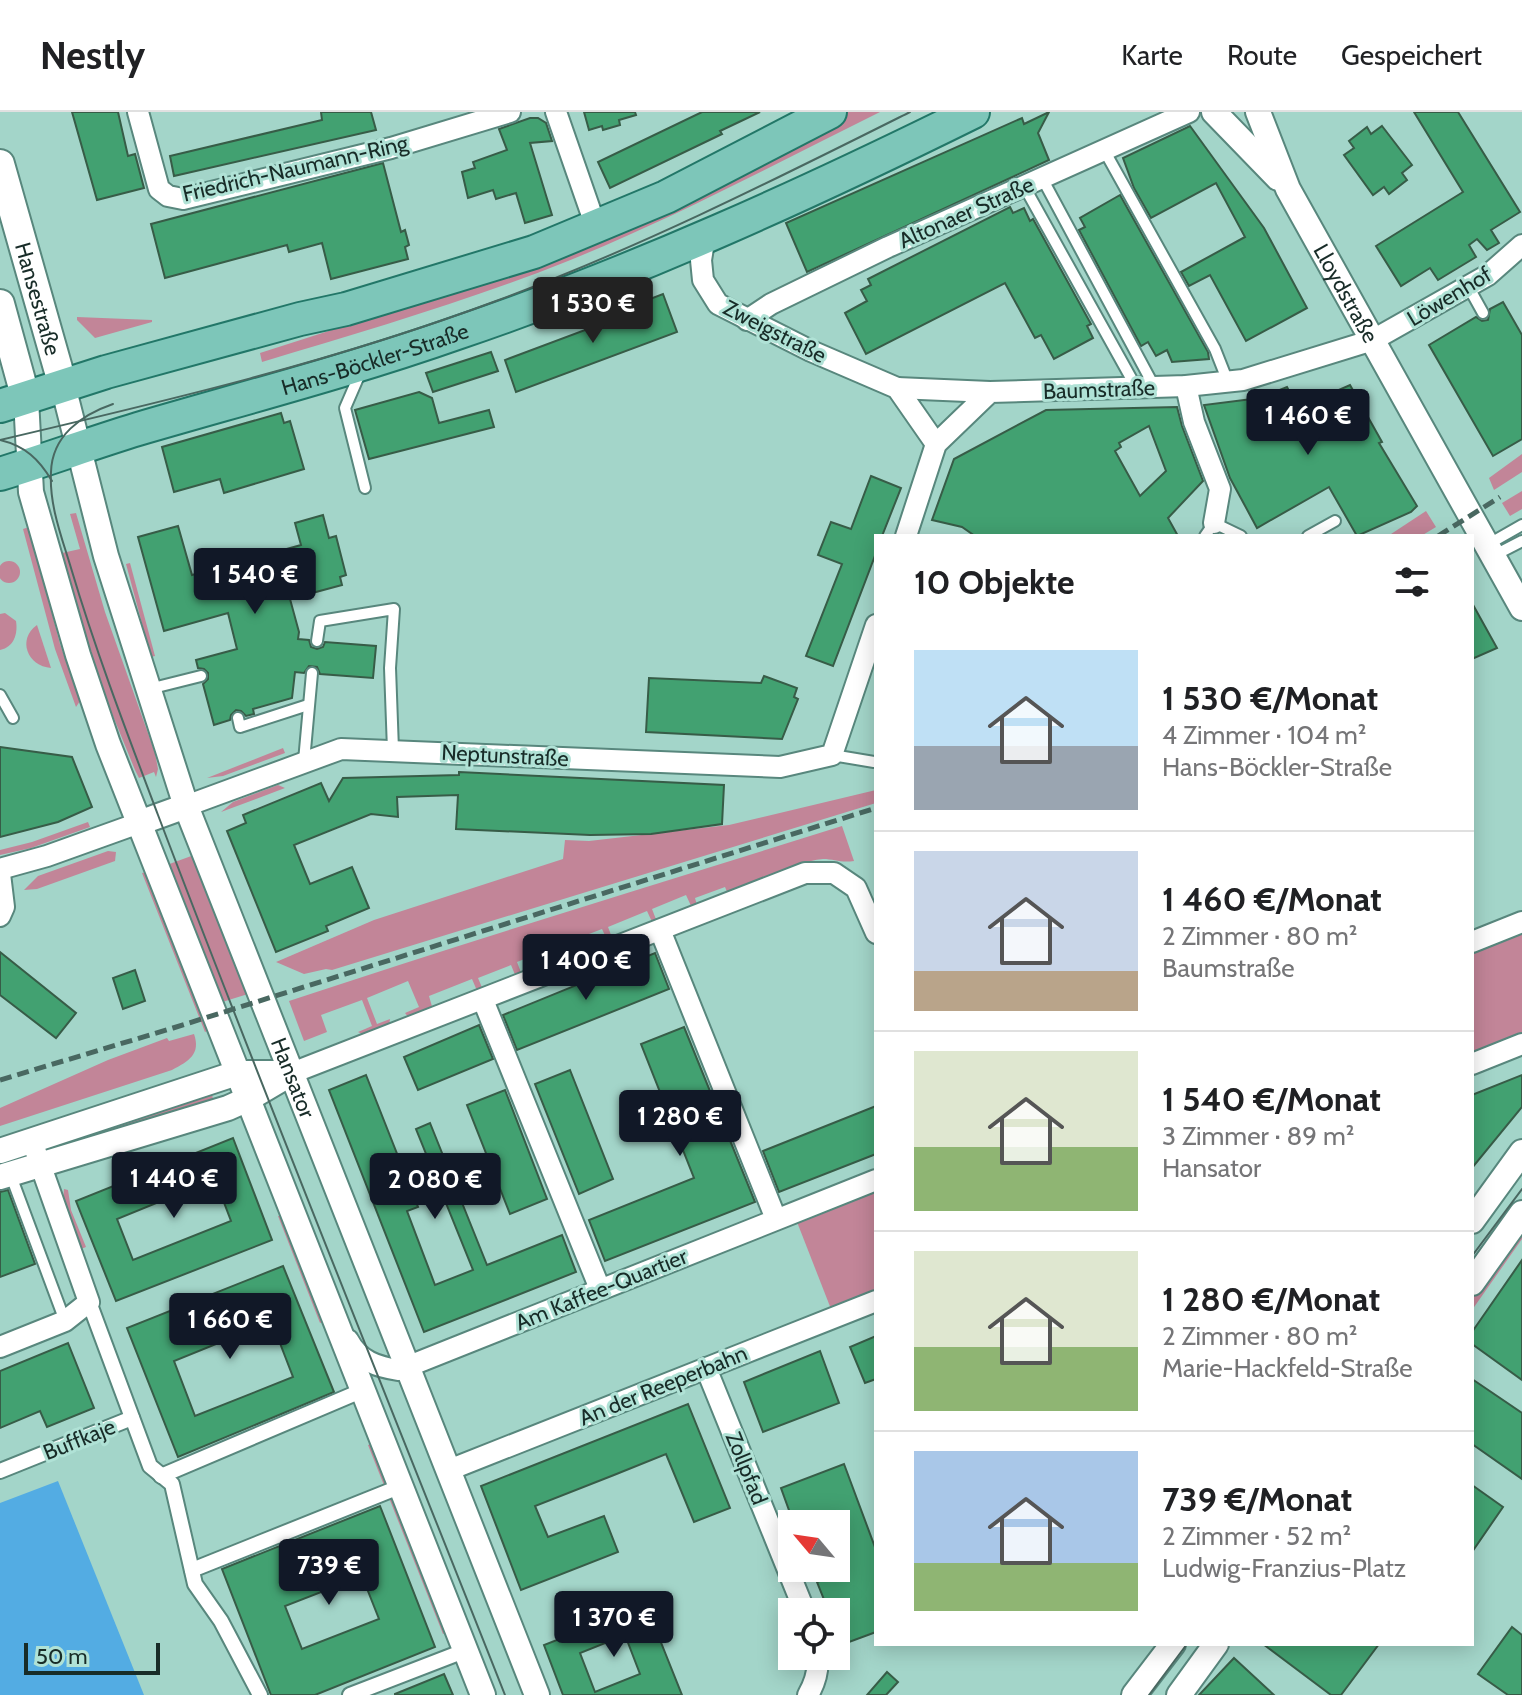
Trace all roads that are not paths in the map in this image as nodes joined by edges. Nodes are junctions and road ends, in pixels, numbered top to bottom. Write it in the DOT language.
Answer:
graph roads {
  1 [pos="138,112"];
  2 [pos="510,112"];
  3 [pos="556,112"];
  4 [pos="830,112"];
  5 [pos="973,112"];
  6 [pos="1189,112"];
  7 [pos="1214,112"];
  8 [pos="1231,112"];
  9 [pos="1258,112"];
  10 [pos="1104,150"];
  11 [pos="1253,150"];
  12 [pos="0,164"];
  13 [pos="1033,182"];
  14 [pos="1288,189"];
  15 [pos="596,227"];
  16 [pos="705,236"];
  17 [pos="1522,245"];
  18 [pos="1468,286"];
  19 [pos="0,304"];
  20 [pos="1483,313"];
  21 [pos="747,320"];
  22 [pos="1373,340"];
  23 [pos="365,362"];
  24 [pos="1228,382"];
  25 [pos="63,386"];
  26 [pos="1186,386"];
  27 [pos="897,388"];
  28 [pos="1146,388"];
  29 [pos="990,392"];
  30 [pos="13,403"];
  31 [pos="936,444"];
  32 [pos="77,449"];
  33 [pos="30,464"];
  34 [pos="0,474"];
  35 [pos="365,488"];
  36 [pos="1335,521"];
  37 [pos="1522,525"];
  38 [pos="1210,530"];
  39 [pos="907,534"];
  40 [pos="1231,534"];
  41 [pos="1312,534"];
  42 [pos="1522,541"];
  43 [pos="1488,551"];
  44 [pos="1522,608"];
  45 [pos="874,631"];
  46 [pos="317,641"];
  47 [pos="312,673"];
  48 [pos="201,676"];
  49 [pos="149,689"];
  50 [pos="0,695"];
  51 [pos="308,705"];
  52 [pos="0,718"];
  53 [pos="238,718"];
  54 [pos="393,750"];
  55 [pos="832,755"];
  56 [pos="304,761"];
  57 [pos="874,762"];
  58 [pos="186,806"];
  59 [pos="139,823"];
  60 [pos="0,872"];
  61 [pos="0,916"];
  62 [pos="1522,922"];
  63 [pos="874,928"];
  64 [pos="660,930"];
  65 [pos="1474,941"];
  66 [pos="483,1000"];
  67 [pos="1522,1044"];
  68 [pos="1474,1063"];
  69 [pos="237,1073"];
  70 [pos="292,1073"];
  71 [pos="248,1099"];
  72 [pos="32,1141"];
  73 [pos="0,1151"];
  74 [pos="1522,1152"];
  75 [pos="41,1165"];
  76 [pos="5,1175"];
  77 [pos="874,1181"];
  78 [pos="1522,1213"];
  79 [pos="1474,1218"];
  80 [pos="776,1219"];
  81 [pos="1474,1280"];
  82 [pos="600,1289"];
  83 [pos="89,1302"];
  84 [pos="874,1302"];
  85 [pos="65,1321"];
  86 [pos="338,1330"];
  87 [pos="0,1347"];
  88 [pos="408,1367"];
  89 [pos="706,1368"];
  90 [pos="361,1391"];
  91 [pos="132,1418"];
  92 [pos="449,1470"];
  93 [pos="0,1471"];
  94 [pos="161,1476"];
  95 [pos="399,1487"];
  96 [pos="192,1570"];
  97 [pos="799,1598"];
  98 [pos="1171,1646"];
  99 [pos="1215,1646"];
  100 [pos="464,1651"];
  101 [pos="818,1670"];
  102 [pos="260,1695"];
  103 [pos="350,1695"];
  104 [pos="483,1695"];
  105 [pos="537,1695"];
  106 [pos="808,1695"];
  107 [pos="1134,1695"];
  108 [pos="1179,1695"];
  1 -- 2 [label="street, Friedrich-Naumann-Ring"];
  3 -- 15 [label="street"];
  4 -- 15 [label="main road"];
  5 -- 16 [label="main road, Hans-Böckler-Straße"];
  6 -- 10 [label="street, Altonaer Straße"];
  7 -- 11 [label="street, Lloydstraße"];
  8 -- 11 [label="street, Lloydstraße"];
  9 -- 14 [label="street, Lloydstraße"];
  10 -- 13 [label="street, Altonaer Straße"];
  10 -- 24 [label="lane"];
  11 -- 14 [label="street, Lloydstraße"];
  12 -- 25 [label="main road, Hansestraße"];
  13 -- 21 [label="street, Altonaer Straße"];
  13 -- 28 [label="lane"];
  13 -- 28 [label="lane"];
  14 -- 22 [label="street, Lloydstraße"];
  15 -- 25 [label="main road"];
  16 -- 21 [label="street, Zweigstraße"];
  16 -- 23 [label="main road, Hans-Böckler-Straße"];
  17 -- 18 [label="street, Löwenhof"];
  18 -- 20 [label="lane"];
  18 -- 22 [label="street, Löwenhof"];
  19 -- 30 [label="main road, Hansestraße"];
  21 -- 27 [label="street, Zweigstraße"];
  22 -- 24 [label="street, Baumstraße"];
  22 -- 43 [label="street, Lloydstraße"];
  23 -- 32 [label="main road, Hans-Böckler-Straße"];
  23 -- 35 [label="lane"];
  24 -- 26 [label="street, Baumstraße"];
  25 -- 30 [label="main road"];
  25 -- 32 [label="street, Hansator"];
  26 -- 28 [label="street, Baumstraße"];
  26 -- 38 [label="street"];
  27 -- 29 [label="street, Zweigstraße"];
  27 -- 31 [label="street"];
  28 -- 29 [label="street, Baumstraße"];
  29 -- 31 [label="street"];
  30 -- 33 [label="street"];
  31 -- 39 [label="street"];
  32 -- 33 [label="main road, Hans-Böckler-Straße"];
  32 -- 49 [label="street, Hansator"];
  33 -- 34 [label="main road, Hans-Böckler-Straße"];
  33 -- 59 [label="street"];
  36 -- 41 [label="lane"];
  37 -- 43 [label="lane"];
  38 -- 40 [label="lane"];
  42 -- 43 [label="lane"];
  43 -- 44 [label="street, Lloydstraße"];
  45 -- 55 [label="street"];
  46 -- 54 [label="lane"];
  47 -- 51 [label="lane"];
  48 -- 49 [label="lane"];
  49 -- 58 [label="street, Hansator"];
  50 -- 52 [label="lane"];
  51 -- 53 [label="lane"];
  51 -- 56 [label="lane"];
  54 -- 55 [label="street, Neptunstraße"];
  54 -- 56 [label="street, Neptunstraße"];
  55 -- 57 [label="lane"];
  56 -- 58 [label="street, Neptunstraße"];
  58 -- 59 [label="street"];
  58 -- 70 [label="street, Hansator"];
  59 -- 60 [label="street"];
  59 -- 69 [label="street"];
  60 -- 61 [label="street"];
  62 -- 65 [label="street"];
  63 -- 64 [label="street"];
  64 -- 66 [label="street"];
  64 -- 80 [label="street"];
  66 -- 70 [label="street"];
  66 -- 82 [label="street"];
  67 -- 68 [label="street"];
  69 -- 70 [label="street"];
  69 -- 71 [label="street"];
  69 -- 72 [label="street"];
  70 -- 71 [label="street"];
  70 -- 88 [label="street, Hansator"];
  71 -- 75 [label="street"];
  71 -- 86 [label="street"];
  72 -- 73 [label="street"];
  72 -- 75 [label="street"];
  74 -- 79 [label="street"];
  75 -- 76 [label="street"];
  75 -- 83 [label="street"];
  76 -- 85 [label="lane"];
  77 -- 80 [label="street, Am Kaffee-Quartier"];
  78 -- 81 [label="street"];
  80 -- 82 [label="street, Am Kaffee-Quartier"];
  82 -- 88 [label="street, Am Kaffee-Quartier"];
  83 -- 85 [label="street"];
  83 -- 91 [label="street, Buffkaje"];
  84 -- 89 [label="street, An der Reeperbahn"];
  85 -- 87 [label="street"];
  86 -- 88 [label="street, Am Kaffee-Quartier"];
  86 -- 90 [label="street"];
  88 -- 92 [label="street, Hansator"];
  89 -- 92 [label="street, An der Reeperbahn"];
  89 -- 97 [label="street, Zollpfad"];
  90 -- 94 [label="street"];
  90 -- 95 [label="street"];
  91 -- 93 [label="street, Buffkaje"];
  91 -- 94 [label="street"];
  92 -- 105 [label="street, Hansator"];
  94 -- 96 [label="street"];
  95 -- 96 [label="street"];
  95 -- 100 [label="street"];
  96 -- 102 [label="street"];
  98 -- 107 [label="street"];
  99 -- 108 [label="street"];
  100 -- 103 [label="street"];
  100 -- 104 [label="street"];
  101 -- 106 [label="street"];
}
